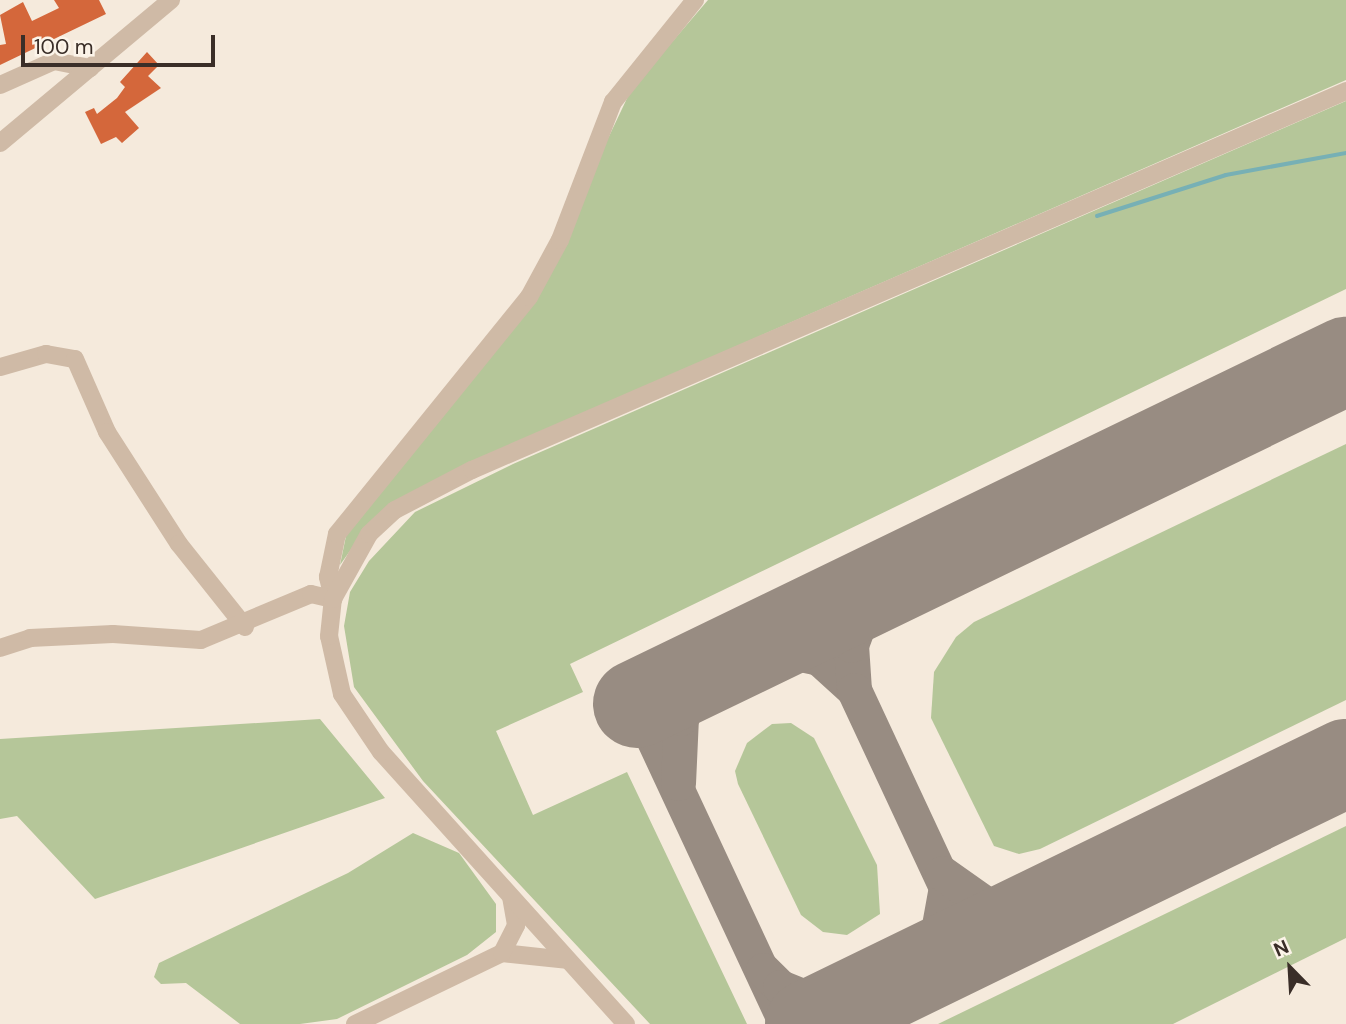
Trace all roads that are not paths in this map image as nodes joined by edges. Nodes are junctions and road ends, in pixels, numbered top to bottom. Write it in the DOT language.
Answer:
graph roads {
  1 [pos="695,0"];
  2 [pos="158,4"];
  3 [pos="90,68"];
  4 [pos="0,85"];
  5 [pos="1346,91"];
  6 [pos="0,143"];
  7 [pos="0,367"];
  8 [pos="333,599"];
  9 [pos="245,627"];
  10 [pos="0,648"];
  11 [pos="511,898"];
  12 [pos="502,953"];
  13 [pos="567,960"];
  14 [pos="355,1024"];
  15 [pos="626,1024"];
  1 -- 8 [label="street"];
  2 -- 3 [label="street"];
  3 -- 4 [label="street"];
  3 -- 6 [label="street"];
  5 -- 8 [label="street"];
  7 -- 9 [label="street"];
  8 -- 9 [label="street"];
  8 -- 11 [label="street"];
  9 -- 10 [label="street"];
  11 -- 12 [label="street"];
  11 -- 13 [label="street"];
  12 -- 13 [label="street"];
  12 -- 14 [label="street"];
  13 -- 15 [label="street"];
}
